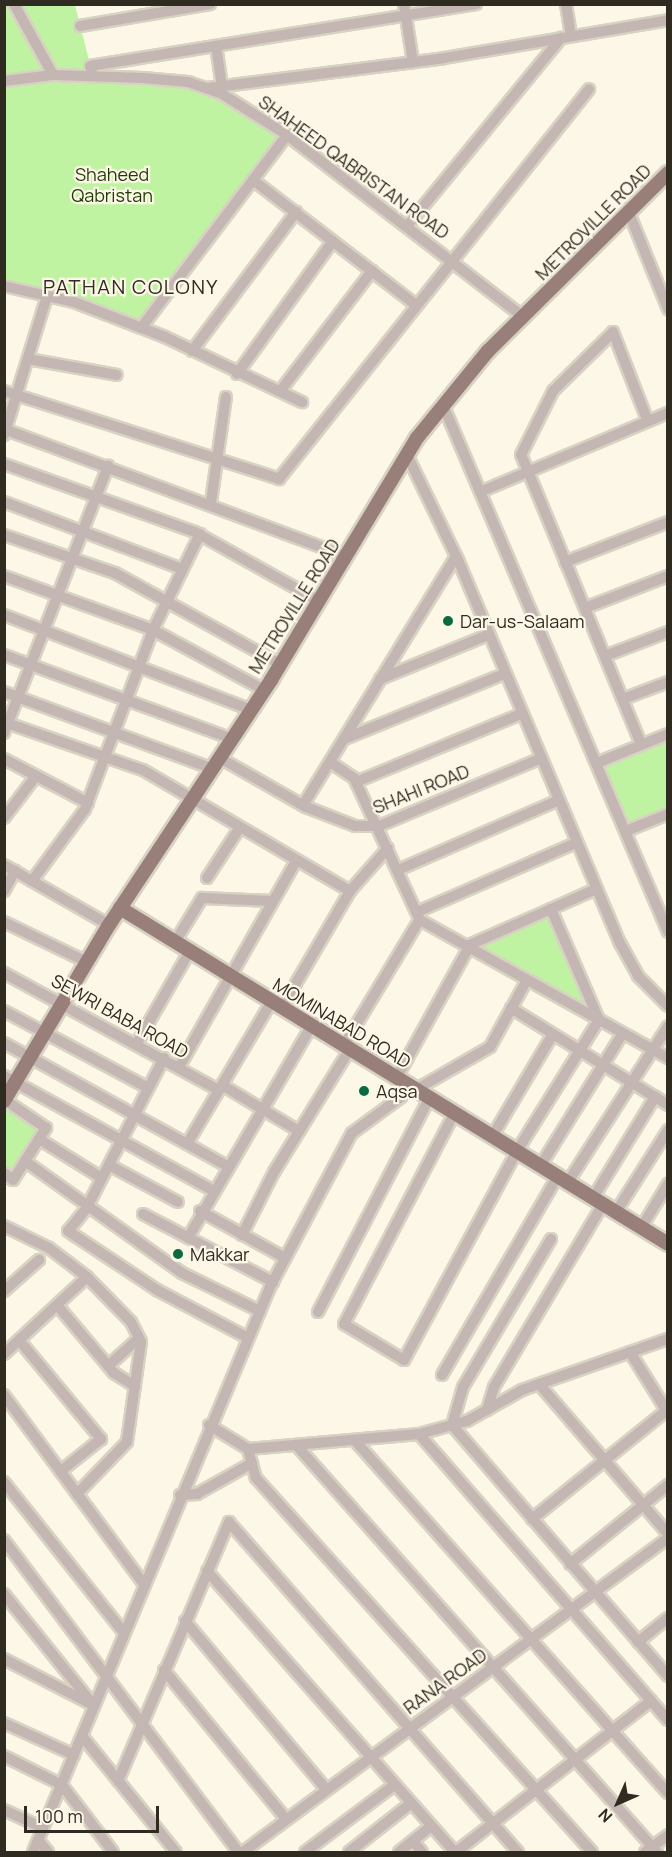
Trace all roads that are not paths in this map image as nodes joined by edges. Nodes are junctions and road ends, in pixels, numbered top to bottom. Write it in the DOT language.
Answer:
graph roads {
  1 [pos="14,4"];
  2 [pos="210,4"];
  3 [pos="476,4"];
  4 [pos="566,4"];
  5 [pos="405,10"];
  6 [pos="668,20"];
  7 [pos="80,26"];
  8 [pos="566,37"];
  9 [pos="216,46"];
  10 [pos="413,62"];
  11 [pos="53,75"];
  12 [pos="93,76"];
  13 [pos="4,81"];
  14 [pos="222,86"];
  15 [pos="205,88"];
  16 [pos="589,89"];
  17 [pos="287,135"];
  18 [pos="668,173"];
  19 [pos="253,180"];
  20 [pos="296,212"];
  21 [pos="629,213"];
  22 [pos="408,225"];
  23 [pos="333,241"];
  24 [pos="452,258"];
  25 [pos="372,271"];
  26 [pos="4,286"];
  27 [pos="47,296"];
  28 [pos="416,304"];
  29 [pos="668,309"];
  30 [pos="523,317"];
  31 [pos="141,328"];
  32 [pos="192,351"];
  33 [pos="28,358"];
  34 [pos="237,374"];
  35 [pos="117,375"];
  36 [pos="280,390"];
  37 [pos="4,391"];
  38 [pos="17,394"];
  39 [pos="226,398"];
  40 [pos="302,402"];
  41 [pos="443,405"];
  42 [pos="668,412"];
  43 [pos="647,419"];
  44 [pos="5,431"];
  45 [pos="407,455"];
  46 [pos="219,459"];
  47 [pos="4,464"];
  48 [pos="108,466"];
  49 [pos="528,471"];
  50 [pos="480,492"];
  51 [pos="96,496"];
  52 [pos="4,502"];
  53 [pos="211,502"];
  54 [pos="668,522"];
  55 [pos="82,531"];
  56 [pos="200,534"];
  57 [pos="4,535"];
  58 [pos="346,556"];
  59 [pos="456,556"];
  60 [pos="71,558"];
  61 [pos="565,562"];
  62 [pos="182,569"];
  63 [pos="4,576"];
  64 [pos="668,576"];
  65 [pos="57,595"];
  66 [pos="167,601"];
  67 [pos="319,601"];
  68 [pos="585,608"];
  69 [pos="4,615"];
  70 [pos="44,630"];
  71 [pos="153,630"];
  72 [pos="668,632"];
  73 [pos="488,635"];
  74 [pos="4,655"];
  75 [pos="605,656"];
  76 [pos="31,664"];
  77 [pos="280,664"];
  78 [pos="138,668"];
  79 [pos="504,674"];
  80 [pos="380,680"];
  81 [pos="668,682"];
  82 [pos="264,690"];
  83 [pos="4,692"];
  84 [pos="18,697"];
  85 [pos="623,699"];
  86 [pos="128,700"];
  87 [pos="251,710"];
  88 [pos="521,714"];
  89 [pos="6,726"];
  90 [pos="116,733"];
  91 [pos="668,734"];
  92 [pos="232,739"];
  93 [pos="344,739"];
  94 [pos="641,744"];
  95 [pos="106,757"];
  96 [pos="4,759"];
  97 [pos="539,759"];
  98 [pos="330,762"];
  99 [pos="217,763"];
  100 [pos="597,763"];
  101 [pos="36,776"];
  102 [pos="356,782"];
  103 [pos="557,801"];
  104 [pos="88,803"];
  105 [pos="191,803"];
  106 [pos="303,805"];
  107 [pos="668,814"];
  108 [pos="4,818"];
  109 [pos="379,826"];
  110 [pos="239,829"];
  111 [pos="626,831"];
  112 [pos="576,843"];
  113 [pos="388,848"];
  114 [pos="296,861"];
  115 [pos="4,865"];
  116 [pos="398,870"];
  117 [pos="15,871"];
  118 [pos="207,878"];
  119 [pos="32,881"];
  120 [pos="596,889"];
  121 [pos="4,891"];
  122 [pos="350,891"];
  123 [pos="272,902"];
  124 [pos="120,908"];
  125 [pos="551,909"];
  126 [pos="418,916"];
  127 [pos="4,922"];
  128 [pos="109,925"];
  129 [pos="668,932"];
  130 [pos="175,942"];
  131 [pos="468,946"];
  132 [pos="190,951"];
  133 [pos="87,962"];
  134 [pos="4,974"];
  135 [pos="230,975"];
  136 [pos="527,980"];
  137 [pos="63,1003"];
  138 [pos="277,1004"];
  139 [pos="668,1006"];
  140 [pos="512,1008"];
  141 [pos="4,1011"];
  142 [pos="599,1020"];
  143 [pos="312,1025"];
  144 [pos="668,1026"];
  145 [pos="45,1033"];
  146 [pos="623,1033"];
  147 [pos="553,1034"];
  148 [pos="4,1043"];
  149 [pos="137,1043"];
  150 [pos="347,1047"];
  151 [pos="652,1050"];
  152 [pos="580,1053"];
  153 [pos="31,1057"];
  154 [pos="164,1058"];
  155 [pos="668,1058"];
  156 [pos="179,1067"];
  157 [pos="602,1067"];
  158 [pos="10,1080"];
  159 [pos="631,1083"];
  160 [pos="407,1084"];
  161 [pos="148,1088"];
  162 [pos="220,1088"];
  163 [pos="430,1097"];
  164 [pos="655,1097"];
  165 [pos="5,1100"];
  166 [pos="668,1105"];
  167 [pos="261,1107"];
  168 [pos="455,1112"];
  169 [pos="135,1115"];
  170 [pos="668,1130"];
  171 [pos="299,1131"];
  172 [pos="492,1135"];
  173 [pos="39,1139"];
  174 [pos="121,1142"];
  175 [pos="187,1144"];
  176 [pos="517,1151"];
  177 [pos="25,1161"];
  178 [pos="109,1165"];
  179 [pos="227,1166"];
  180 [pos="541,1166"];
  181 [pos="4,1173"];
  182 [pos="102,1178"];
  183 [pos="563,1179"];
  184 [pos="668,1184"];
  185 [pos="212,1190"];
  186 [pos="598,1201"];
  187 [pos="178,1202"];
  188 [pos="86,1209"];
  189 [pos="200,1211"];
  190 [pos="616,1212"];
  191 [pos="143,1214"];
  192 [pos="4,1226"];
  193 [pos="641,1228"];
  194 [pos="242,1235"];
  195 [pos="188,1238"];
  196 [pos="551,1239"];
  197 [pos="666,1241"];
  198 [pos="285,1258"];
  199 [pos="39,1260"];
  200 [pos="87,1277"];
  201 [pos="273,1282"];
  202 [pos="4,1291"];
  203 [pos="57,1305"];
  204 [pos="260,1311"];
  205 [pos="318,1312"];
  206 [pos="139,1338"];
  207 [pos="248,1338"];
  208 [pos="668,1339"];
  209 [pos="20,1340"];
  210 [pos="630,1352"];
  211 [pos="4,1354"];
  212 [pos="108,1366"];
  213 [pos="442,1375"];
  214 [pos="539,1384"];
  215 [pos="135,1386"];
  216 [pos="4,1395"];
  217 [pos="487,1410"];
  218 [pos="667,1412"];
  219 [pos="209,1425"];
  220 [pos="452,1425"];
  221 [pos="419,1434"];
  222 [pos="357,1443"];
  223 [pos="297,1446"];
  224 [pos="248,1449"];
  225 [pos="603,1461"];
  226 [pos="252,1463"];
  227 [pos="61,1471"];
  228 [pos="4,1482"];
  229 [pos="668,1485"];
  230 [pos="77,1494"];
  231 [pos="180,1495"];
  232 [pos="643,1505"];
  233 [pos="532,1519"];
  234 [pos="668,1534"];
  235 [pos="668,1538"];
  236 [pos="4,1540"];
  237 [pos="570,1564"];
  238 [pos="207,1571"];
  239 [pos="144,1584"];
  240 [pos="595,1592"];
  241 [pos="4,1594"];
  242 [pos="571,1609"];
  243 [pos="668,1618"];
  244 [pos="185,1621"];
  245 [pos="124,1633"];
  246 [pos="533,1638"];
  247 [pos="638,1642"];
  248 [pos="4,1659"];
  249 [pos="491,1668"];
  250 [pos="164,1670"];
  251 [pos="668,1676"];
  252 [pos="106,1677"];
  253 [pos="454,1695"];
  254 [pos="651,1701"];
  255 [pos="94,1706"];
  256 [pos="668,1720"];
  257 [pos="4,1723"];
  258 [pos="140,1723"];
  259 [pos="411,1727"];
  260 [pos="614,1731"];
  261 [pos="82,1736"];
  262 [pos="74,1755"];
  263 [pos="4,1756"];
  264 [pos="368,1759"];
  265 [pos="575,1761"];
  266 [pos="118,1781"];
  267 [pos="62,1785"];
  268 [pos="393,1786"];
  269 [pos="326,1790"];
  270 [pos="536,1792"];
  271 [pos="668,1792"];
  272 [pos="410,1804"];
  273 [pos="4,1810"];
  274 [pos="286,1819"];
  275 [pos="430,1827"];
  276 [pos="493,1827"];
  277 [pos="43,1828"];
  278 [pos="668,1835"];
  279 [pos="38,1840"];
  280 [pos="413,1841"];
  281 [pos="651,1851"];
  282 [pos="33,1852"];
  283 [pos="48,1852"];
  284 [pos="113,1852"];
  285 [pos="176,1852"];
  286 [pos="240,1852"];
  287 [pos="305,1852"];
  288 [pos="349,1852"];
  289 [pos="399,1852"];
  290 [pos="422,1852"];
  291 [pos="456,1852"];
  292 [pos="518,1852"];
  293 [pos="592,1852"];
  1 -- 11 [label="street"];
  2 -- 7 [label="street"];
  3 -- 5 [label="street"];
  4 -- 8 [label="street"];
  5 -- 9 [label="street"];
  5 -- 10 [label="street"];
  6 -- 8 [label="street"];
  8 -- 10 [label="street"];
  8 -- 22 [label="street"];
  9 -- 12 [label="street"];
  9 -- 14 [label="street"];
  10 -- 14 [label="street"];
  11 -- 12 [label="street, SHAHEED QABRISTAN ROAD"];
  11 -- 13 [label="street, SHAHEED QABRISTAN ROAD"];
  12 -- 15 [label="street, SHAHEED QABRISTAN ROAD"];
  14 -- 15 [label="street"];
  15 -- 17 [label="street, SHAHEED QABRISTAN ROAD"];
  16 -- 24 [label="street"];
  17 -- 19 [label="street"];
  17 -- 22 [label="street, SHAHEED QABRISTAN ROAD"];
  18 -- 21 [label="main road, METROVILLE ROAD"];
  19 -- 20 [label="street"];
  19 -- 31 [label="street"];
  20 -- 23 [label="street"];
  20 -- 32 [label="street"];
  21 -- 29 [label="street"];
  21 -- 30 [label="main road, METROVILLE ROAD"];
  22 -- 24 [label="street, SHAHEED QABRISTAN ROAD"];
  23 -- 25 [label="street"];
  23 -- 34 [label="street"];
  24 -- 28 [label="street"];
  24 -- 30 [label="street, SHAHEED QABRISTAN ROAD"];
  25 -- 28 [label="street"];
  25 -- 36 [label="street"];
  26 -- 27 [label="street"];
  27 -- 31 [label="street"];
  27 -- 33 [label="street"];
  28 -- 46 [label="street"];
  30 -- 41 [label="main road, METROVILLE ROAD"];
  31 -- 32 [label="street"];
  32 -- 34 [label="street"];
  33 -- 35 [label="street"];
  33 -- 38 [label="street"];
  34 -- 36 [label="street"];
  36 -- 40 [label="street"];
  37 -- 38 [label="street"];
  38 -- 44 [label="street"];
  38 -- 46 [label="street"];
  39 -- 46 [label="street"];
  41 -- 45 [label="main road, METROVILLE ROAD"];
  41 -- 50 [label="street"];
  42 -- 43 [label="street"];
  43 -- 49 [label="street"];
  43 -- 49 [label="street"];
  44 -- 48 [label="street"];
  45 -- 58 [label="main road, METROVILLE ROAD"];
  45 -- 59 [label="street"];
  46 -- 53 [label="street"];
  47 -- 51 [label="street"];
  48 -- 51 [label="street"];
  48 -- 53 [label="street"];
  49 -- 50 [label="street"];
  49 -- 61 [label="street"];
  50 -- 100 [label="street"];
  51 -- 55 [label="street"];
  51 -- 56 [label="street"];
  52 -- 55 [label="street"];
  53 -- 58 [label="street"];
  54 -- 61 [label="street"];
  55 -- 60 [label="street"];
  55 -- 62 [label="street"];
  56 -- 62 [label="street"];
  56 -- 67 [label="street"];
  57 -- 60 [label="street"];
  58 -- 67 [label="main road, METROVILLE ROAD"];
  59 -- 73 [label="street"];
  59 -- 80 [label="street"];
  60 -- 65 [label="street"];
  60 -- 66 [label="street"];
  61 -- 68 [label="street"];
  62 -- 66 [label="street"];
  63 -- 65 [label="street"];
  64 -- 68 [label="street"];
  65 -- 70 [label="street"];
  65 -- 71 [label="street"];
  66 -- 71 [label="street"];
  66 -- 77 [label="street"];
  67 -- 77 [label="main road, METROVILLE ROAD"];
  68 -- 75 [label="street"];
  69 -- 70 [label="street"];
  70 -- 76 [label="street"];
  70 -- 78 [label="street"];
  71 -- 78 [label="street"];
  71 -- 82 [label="street"];
  72 -- 75 [label="street"];
  73 -- 79 [label="street"];
  73 -- 80 [label="street"];
  74 -- 76 [label="street"];
  75 -- 85 [label="street"];
  76 -- 84 [label="street"];
  76 -- 86 [label="street"];
  77 -- 82 [label="main road, METROVILLE ROAD"];
  78 -- 86 [label="street"];
  78 -- 87 [label="street"];
  79 -- 88 [label="street"];
  79 -- 93 [label="street"];
  80 -- 93 [label="street"];
  81 -- 85 [label="street"];
  82 -- 87 [label="main road, METROVILLE ROAD"];
  83 -- 84 [label="street, SHAHI ROAD"];
  84 -- 89 [label="street"];
  84 -- 90 [label="street, SHAHI ROAD"];
  85 -- 94 [label="street"];
  86 -- 90 [label="street"];
  86 -- 92 [label="street"];
  87 -- 92 [label="main road, METROVILLE ROAD"];
  88 -- 97 [label="street"];
  88 -- 102 [label="street"];
  89 -- 95 [label="street"];
  90 -- 95 [label="street"];
  90 -- 99 [label="street, SHAHI ROAD"];
  91 -- 94 [label="street"];
  92 -- 99 [label="main road, METROVILLE ROAD"];
  93 -- 98 [label="street"];
  94 -- 100 [label="street"];
  95 -- 104 [label="street"];
  95 -- 105 [label="street"];
  96 -- 101 [label="street"];
  97 -- 103 [label="street"];
  97 -- 109 [label="street, SHAHI ROAD"];
  98 -- 102 [label="street"];
  98 -- 106 [label="street"];
  99 -- 105 [label="main road, METROVILLE ROAD"];
  99 -- 106 [label="street, SHAHI ROAD"];
  100 -- 111 [label="street"];
  101 -- 104 [label="street"];
  101 -- 108 [label="street"];
  102 -- 109 [label="street"];
  103 -- 112 [label="street"];
  103 -- 116 [label="street"];
  104 -- 119 [label="street"];
  105 -- 110 [label="street"];
  105 -- 124 [label="main road, METROVILLE ROAD"];
  106 -- 109 [label="street, SHAHI ROAD"];
  107 -- 111 [label="street"];
  109 -- 113 [label="street"];
  110 -- 114 [label="street"];
  110 -- 118 [label="street"];
  111 -- 129 [label="street"];
  112 -- 120 [label="street"];
  112 -- 126 [label="street"];
  113 -- 116 [label="street"];
  113 -- 122 [label="street"];
  114 -- 122 [label="street"];
  114 -- 123 [label="street"];
  115 -- 117 [label="street"];
  116 -- 126 [label="street"];
  117 -- 119 [label="street"];
  117 -- 121 [label="street"];
  119 -- 128 [label="street"];
  120 -- 125 [label="street"];
  120 -- 139 [label="street"];
  122 -- 138 [label="street"];
  123 -- 130 [label="street"];
  123 -- 135 [label="street"];
  124 -- 128 [label="main road, METROVILLE ROAD"];
  124 -- 130 [label="main road, MOMINABAD ROAD"];
  125 -- 131 [label="street"];
  125 -- 142 [label="street"];
  126 -- 131 [label="street"];
  126 -- 150 [label="street"];
  127 -- 133 [label="street"];
  128 -- 133 [label="main road, METROVILLE ROAD"];
  130 -- 132 [label="main road, MOMINABAD ROAD"];
  131 -- 136 [label="street"];
  131 -- 160 [label="street"];
  132 -- 135 [label="main road, MOMINABAD ROAD"];
  132 -- 149 [label="street"];
  133 -- 137 [label="main road, METROVILLE ROAD"];
  134 -- 137 [label="street, SEWRI BABA ROAD"];
  135 -- 138 [label="main road, MOMINABAD ROAD"];
  135 -- 156 [label="street"];
  136 -- 140 [label="street"];
  136 -- 142 [label="street"];
  137 -- 145 [label="main road, METROVILLE ROAD"];
  137 -- 149 [label="street, SEWRI BABA ROAD"];
  138 -- 143 [label="main road, MOMINABAD ROAD"];
  138 -- 162 [label="street"];
  140 -- 147 [label="street"];
  140 -- 160 [label="street"];
  141 -- 145 [label="street"];
  142 -- 146 [label="street"];
  142 -- 152 [label="street"];
  143 -- 150 [label="main road, MOMINABAD ROAD"];
  143 -- 167 [label="street"];
  144 -- 151 [label="street"];
  145 -- 153 [label="main road, METROVILLE ROAD"];
  145 -- 161 [label="street"];
  146 -- 151 [label="street"];
  146 -- 157 [label="street"];
  147 -- 152 [label="street"];
  147 -- 172 [label="street"];
  148 -- 153 [label="street"];
  149 -- 154 [label="street, SEWRI BABA ROAD"];
  150 -- 160 [label="main road, MOMINABAD ROAD"];
  150 -- 171 [label="street"];
  151 -- 155 [label="street"];
  151 -- 159 [label="street"];
  152 -- 157 [label="street"];
  152 -- 176 [label="street"];
  153 -- 158 [label="main road, METROVILLE ROAD"];
  153 -- 169 [label="street"];
  154 -- 156 [label="street, SEWRI BABA ROAD"];
  154 -- 161 [label="street"];
  156 -- 162 [label="street, SEWRI BABA ROAD"];
  157 -- 159 [label="street"];
  157 -- 180 [label="street"];
  158 -- 165 [label="main road, METROVILLE ROAD"];
  158 -- 174 [label="street"];
  159 -- 164 [label="street"];
  159 -- 183 [label="street"];
  160 -- 163 [label="main road, MOMINABAD ROAD"];
  160 -- 198 [label="street"];
  161 -- 169 [label="street"];
  162 -- 167 [label="street, SEWRI BABA ROAD"];
  162 -- 175 [label="street"];
  163 -- 168 [label="main road, MOMINABAD ROAD"];
  163 -- 205 [label="street"];
  164 -- 166 [label="street"];
  164 -- 186 [label="street"];
  165 -- 173 [label="street"];
  167 -- 171 [label="street, SEWRI BABA ROAD"];
  167 -- 179 [label="street"];
  168 -- 172 [label="main road, MOMINABAD ROAD"];
  168 -- 176 [label="street"];
  169 -- 174 [label="street"];
  169 -- 175 [label="street"];
  170 -- 190 [label="street"];
  171 -- 194 [label="street"];
  172 -- 176 [label="main road, MOMINABAD ROAD"];
  173 -- 177 [label="street"];
  173 -- 182 [label="street"];
  174 -- 178 [label="street"];
  174 -- 185 [label="street"];
  175 -- 179 [label="street"];
  176 -- 180 [label="main road, MOMINABAD ROAD"];
  177 -- 181 [label="street"];
  177 -- 188 [label="street"];
  178 -- 182 [label="street"];
  178 -- 187 [label="street"];
  179 -- 185 [label="street"];
  180 -- 183 [label="main road, MOMINABAD ROAD"];
  182 -- 188 [label="street"];
  183 -- 186 [label="main road, MOMINABAD ROAD"];
  183 -- 213 [label="street"];
  184 -- 193 [label="street"];
  185 -- 189 [label="street"];
  186 -- 190 [label="main road, MOMINABAD ROAD"];
  186 -- 217 [label="street"];
  188 -- 204 [label="street"];
  188 -- 207 [label="street"];
  189 -- 194 [label="street"];
  189 -- 195 [label="street"];
  190 -- 193 [label="main road, MOMINABAD ROAD"];
  191 -- 195 [label="street"];
  192 -- 200 [label="street"];
  193 -- 197 [label="main road, MOMINABAD ROAD"];
  194 -- 198 [label="street"];
  195 -- 201 [label="street"];
  196 -- 220 [label="street"];
  198 -- 201 [label="street"];
  199 -- 202 [label="street"];
  200 -- 203 [label="street"];
  200 -- 206 [label="street"];
  201 -- 204 [label="street"];
  203 -- 209 [label="street"];
  203 -- 212 [label="street"];
  204 -- 207 [label="street"];
  206 -- 212 [label="street"];
  206 -- 215 [label="street"];
  207 -- 219 [label="street"];
  208 -- 210 [label="street"];
  209 -- 211 [label="street"];
  209 -- 227 [label="street"];
  210 -- 214 [label="street"];
  210 -- 218 [label="street"];
  212 -- 215 [label="street"];
  214 -- 217 [label="street"];
  214 -- 225 [label="street"];
  215 -- 230 [label="street"];
  216 -- 227 [label="street"];
  217 -- 220 [label="street"];
  218 -- 225 [label="street"];
  219 -- 224 [label="street"];
  219 -- 231 [label="street"];
  220 -- 221 [label="street"];
  220 -- 233 [label="street"];
  221 -- 222 [label="street"];
  221 -- 242 [label="street"];
  222 -- 223 [label="street"];
  222 -- 246 [label="street"];
  223 -- 224 [label="street"];
  223 -- 249 [label="street"];
  224 -- 226 [label="street"];
  225 -- 232 [label="street"];
  225 -- 233 [label="street"];
  226 -- 231 [label="street"];
  226 -- 253 [label="street"];
  227 -- 230 [label="street"];
  228 -- 245 [label="street"];
  229 -- 232 [label="street"];
  230 -- 239 [label="street"];
  231 -- 239 [label="street"];
  232 -- 234 [label="street"];
  232 -- 237 [label="street"];
  233 -- 237 [label="street"];
  235 -- 240 [label="street, RANA ROAD"];
  236 -- 252 [label="street"];
  237 -- 240 [label="street"];
  238 -- 244 [label="street"];
  238 -- 259 [label="street"];
  238 -- 264 [label="street"];
  239 -- 245 [label="street"];
  240 -- 242 [label="street, RANA ROAD"];
  240 -- 247 [label="street"];
  241 -- 255 [label="street"];
  242 -- 246 [label="street, RANA ROAD"];
  242 -- 254 [label="street"];
  243 -- 247 [label="street"];
  244 -- 250 [label="street"];
  244 -- 269 [label="street"];
  245 -- 252 [label="street"];
  246 -- 249 [label="street, RANA ROAD"];
  246 -- 260 [label="street"];
  247 -- 251 [label="street"];
  248 -- 255 [label="street"];
  249 -- 253 [label="street, RANA ROAD"];
  249 -- 265 [label="street"];
  250 -- 258 [label="street"];
  250 -- 274 [label="street"];
  252 -- 255 [label="street"];
  252 -- 258 [label="street"];
  253 -- 259 [label="street, RANA ROAD"];
  253 -- 270 [label="street"];
  254 -- 256 [label="street"];
  254 -- 260 [label="street"];
  255 -- 261 [label="street"];
  257 -- 262 [label="street"];
  258 -- 266 [label="street"];
  258 -- 286 [label="street"];
  259 -- 264 [label="street, RANA ROAD"];
  259 -- 276 [label="street"];
  260 -- 265 [label="street"];
  260 -- 271 [label="street"];
  261 -- 262 [label="street"];
  261 -- 266 [label="street"];
  262 -- 267 [label="street"];
  263 -- 267 [label="street"];
  264 -- 268 [label="street"];
  264 -- 269 [label="street, RANA ROAD"];
  265 -- 270 [label="street"];
  265 -- 281 [label="street"];
  266 -- 285 [label="street"];
  267 -- 277 [label="street"];
  267 -- 284 [label="street"];
  268 -- 272 [label="street"];
  268 -- 287 [label="street"];
  269 -- 274 [label="street, RANA ROAD"];
  270 -- 276 [label="street"];
  270 -- 293 [label="street"];
  272 -- 275 [label="street"];
  272 -- 288 [label="street"];
  273 -- 277 [label="street"];
  274 -- 286 [label="street, RANA ROAD"];
  275 -- 280 [label="street"];
  275 -- 291 [label="street"];
  276 -- 291 [label="street"];
  276 -- 292 [label="street"];
  277 -- 279 [label="street"];
  278 -- 281 [label="street"];
  279 -- 282 [label="street"];
  279 -- 283 [label="street"];
  280 -- 289 [label="street"];
  280 -- 290 [label="street"];
}
